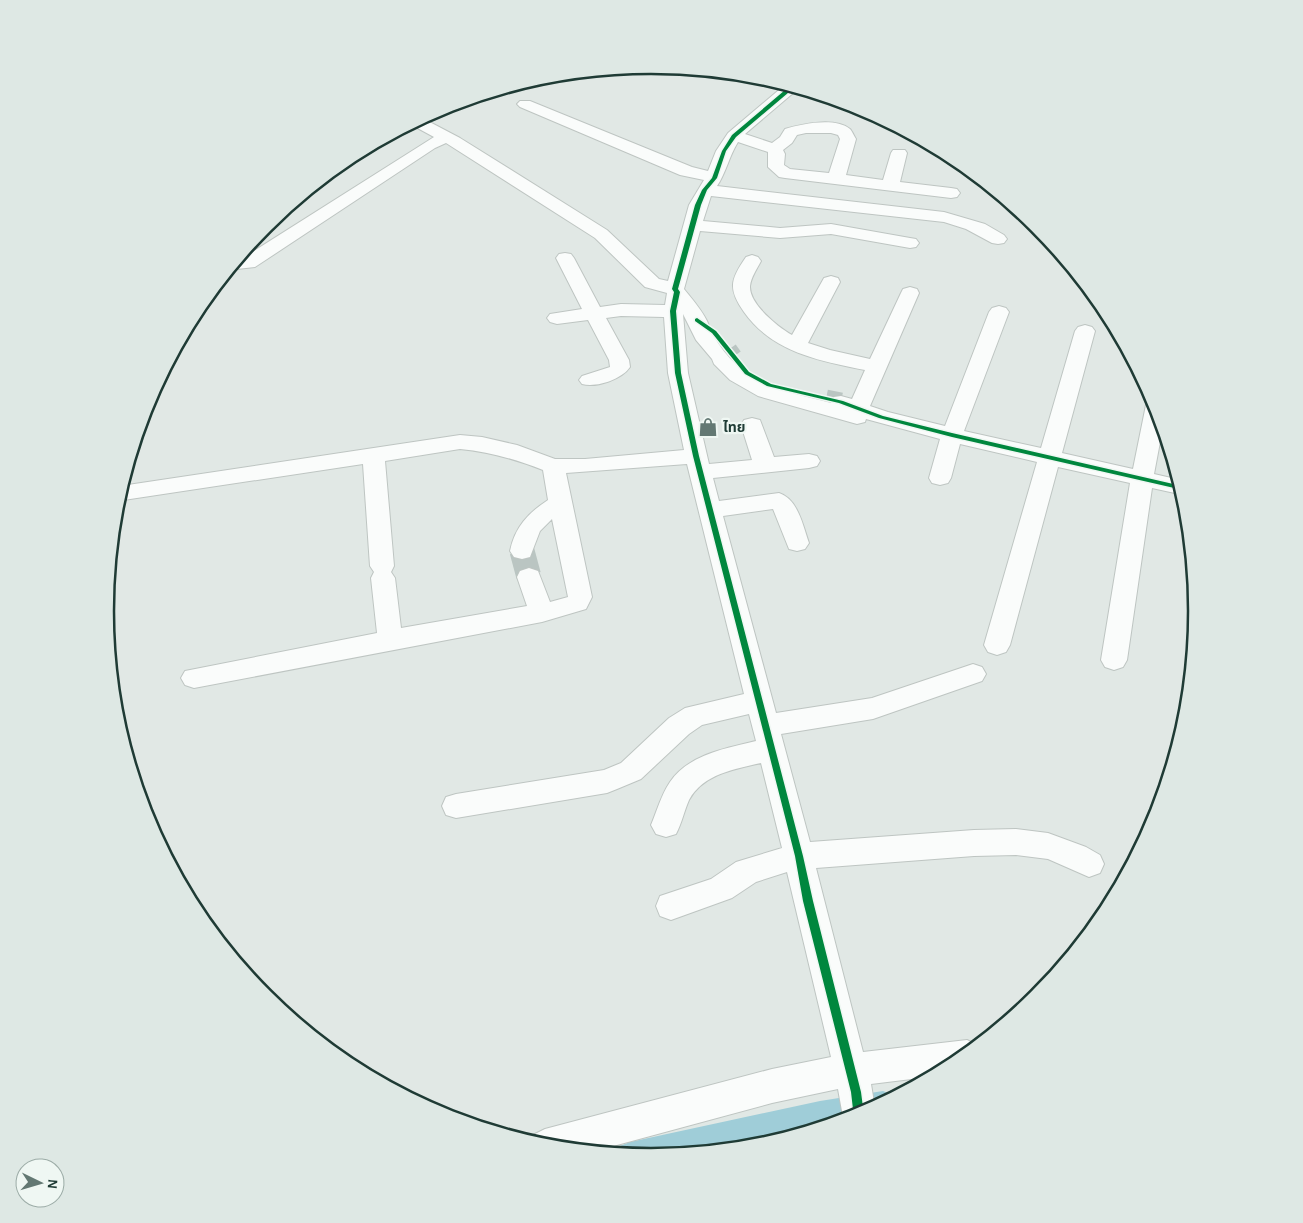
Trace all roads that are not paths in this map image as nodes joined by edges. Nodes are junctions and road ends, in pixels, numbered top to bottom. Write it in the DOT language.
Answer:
graph roads {
  1 [pos="787,91"];
  2 [pos="525,104"];
  3 [pos="590,116"];
  4 [pos="574,124"];
  5 [pos="423,125"];
  6 [pos="734,136"];
  7 [pos="446,137"];
  8 [pos="774,149"];
  9 [pos="899,153"];
  10 [pos="836,179"];
  11 [pos="709,184"];
  12 [pos="890,186"];
  13 [pos="951,193"];
  14 [pos="692,225"];
  15 [pos="998,239"];
  16 [pos="910,243"];
  17 [pos="565,258"];
  18 [pos="752,261"];
  19 [pos="241,264"];
  20 [pos="831,282"];
  21 [pos="910,293"];
  22 [pos="675,297"];
  23 [pos="999,312"];
  24 [pos="594,313"];
  25 [pos="557,318"];
  26 [pos="1085,331"];
  27 [pos="796,346"];
  28 [pos="876,366"];
  29 [pos="589,380"];
  30 [pos="767,388"];
  31 [pos="845,406"];
  32 [pos="1154,421"];
  33 [pos="752,425"];
  34 [pos="952,435"];
  35 [pos="373,454"];
  36 [pos="1050,457"];
  37 [pos="809,461"];
  38 [pos="698,464"];
  39 [pos="765,465"];
  40 [pos="553,466"];
  41 [pos="940,478"];
  42 [pos="1142,478"];
  43 [pos="1174,486"];
  44 [pos="127,493"];
  45 [pos="561,502"];
  46 [pos="710,510"];
  47 [pos="797,543"];
  48 [pos="522,551"];
  49 [pos="529,578"];
  50 [pos="542,613"];
  51 [pos="390,640"];
  52 [pos="997,645"];
  53 [pos="1114,660"];
  54 [pos="973,674"];
  55 [pos="194,678"];
  56 [pos="765,726"];
  57 [pos="456,806"];
  58 [pos="666,825"];
  59 [pos="799,856"];
  60 [pos="1089,864"];
  61 [pos="671,906"];
  62 [pos="940,1065"];
  63 [pos="855,1093"];
  64 [pos="566,1142"];
  1 -- 6 [label="street"];
  2 -- 4 [label="street"];
  3 -- 4 [label="street"];
  4 -- 11 [label="street"];
  5 -- 7 [label="street"];
  6 -- 8 [label="street"];
  6 -- 11 [label="street"];
  7 -- 19 [label="street"];
  7 -- 22 [label="street"];
  8 -- 10 [label="street"];
  8 -- 10 [label="street"];
  9 -- 12 [label="street"];
  10 -- 12 [label="street"];
  11 -- 14 [label="street"];
  11 -- 15 [label="street"];
  12 -- 13 [label="street"];
  14 -- 16 [label="street"];
  14 -- 22 [label="street"];
  17 -- 24 [label="street"];
  18 -- 27 [label="street"];
  20 -- 27 [label="street"];
  21 -- 28 [label="street"];
  22 -- 24 [label="street"];
  22 -- 30 [label="street"];
  22 -- 38 [label="street"];
  23 -- 34 [label="street"];
  24 -- 25 [label="street"];
  24 -- 29 [label="street"];
  26 -- 36 [label="street"];
  27 -- 28 [label="street"];
  28 -- 31 [label="street"];
  30 -- 31 [label="street"];
  30 -- 31 [label="street"];
  31 -- 34 [label="street"];
  32 -- 42 [label="street"];
  33 -- 39 [label="street"];
  34 -- 36 [label="street"];
  34 -- 41 [label="street"];
  35 -- 40 [label="street"];
  35 -- 44 [label="street"];
  35 -- 51 [label="street"];
  36 -- 42 [label="street"];
  36 -- 52 [label="street"];
  37 -- 39 [label="street"];
  38 -- 39 [label="street"];
  38 -- 40 [label="street"];
  38 -- 46 [label="street"];
  40 -- 45 [label="street"];
  42 -- 43 [label="street"];
  42 -- 53 [label="street"];
  45 -- 48 [label="street"];
  45 -- 50 [label="street"];
  46 -- 47 [label="street"];
  46 -- 56 [label="street"];
  49 -- 50 [label="street"];
  50 -- 51 [label="street"];
  51 -- 55 [label="street"];
  54 -- 56 [label="street"];
  56 -- 57 [label="street"];
  56 -- 58 [label="street"];
  56 -- 59 [label="street"];
  59 -- 60 [label="street"];
  59 -- 61 [label="street"];
  59 -- 63 [label="street"];
  62 -- 63 [label="street"];
  63 -- 64 [label="street"];
}
